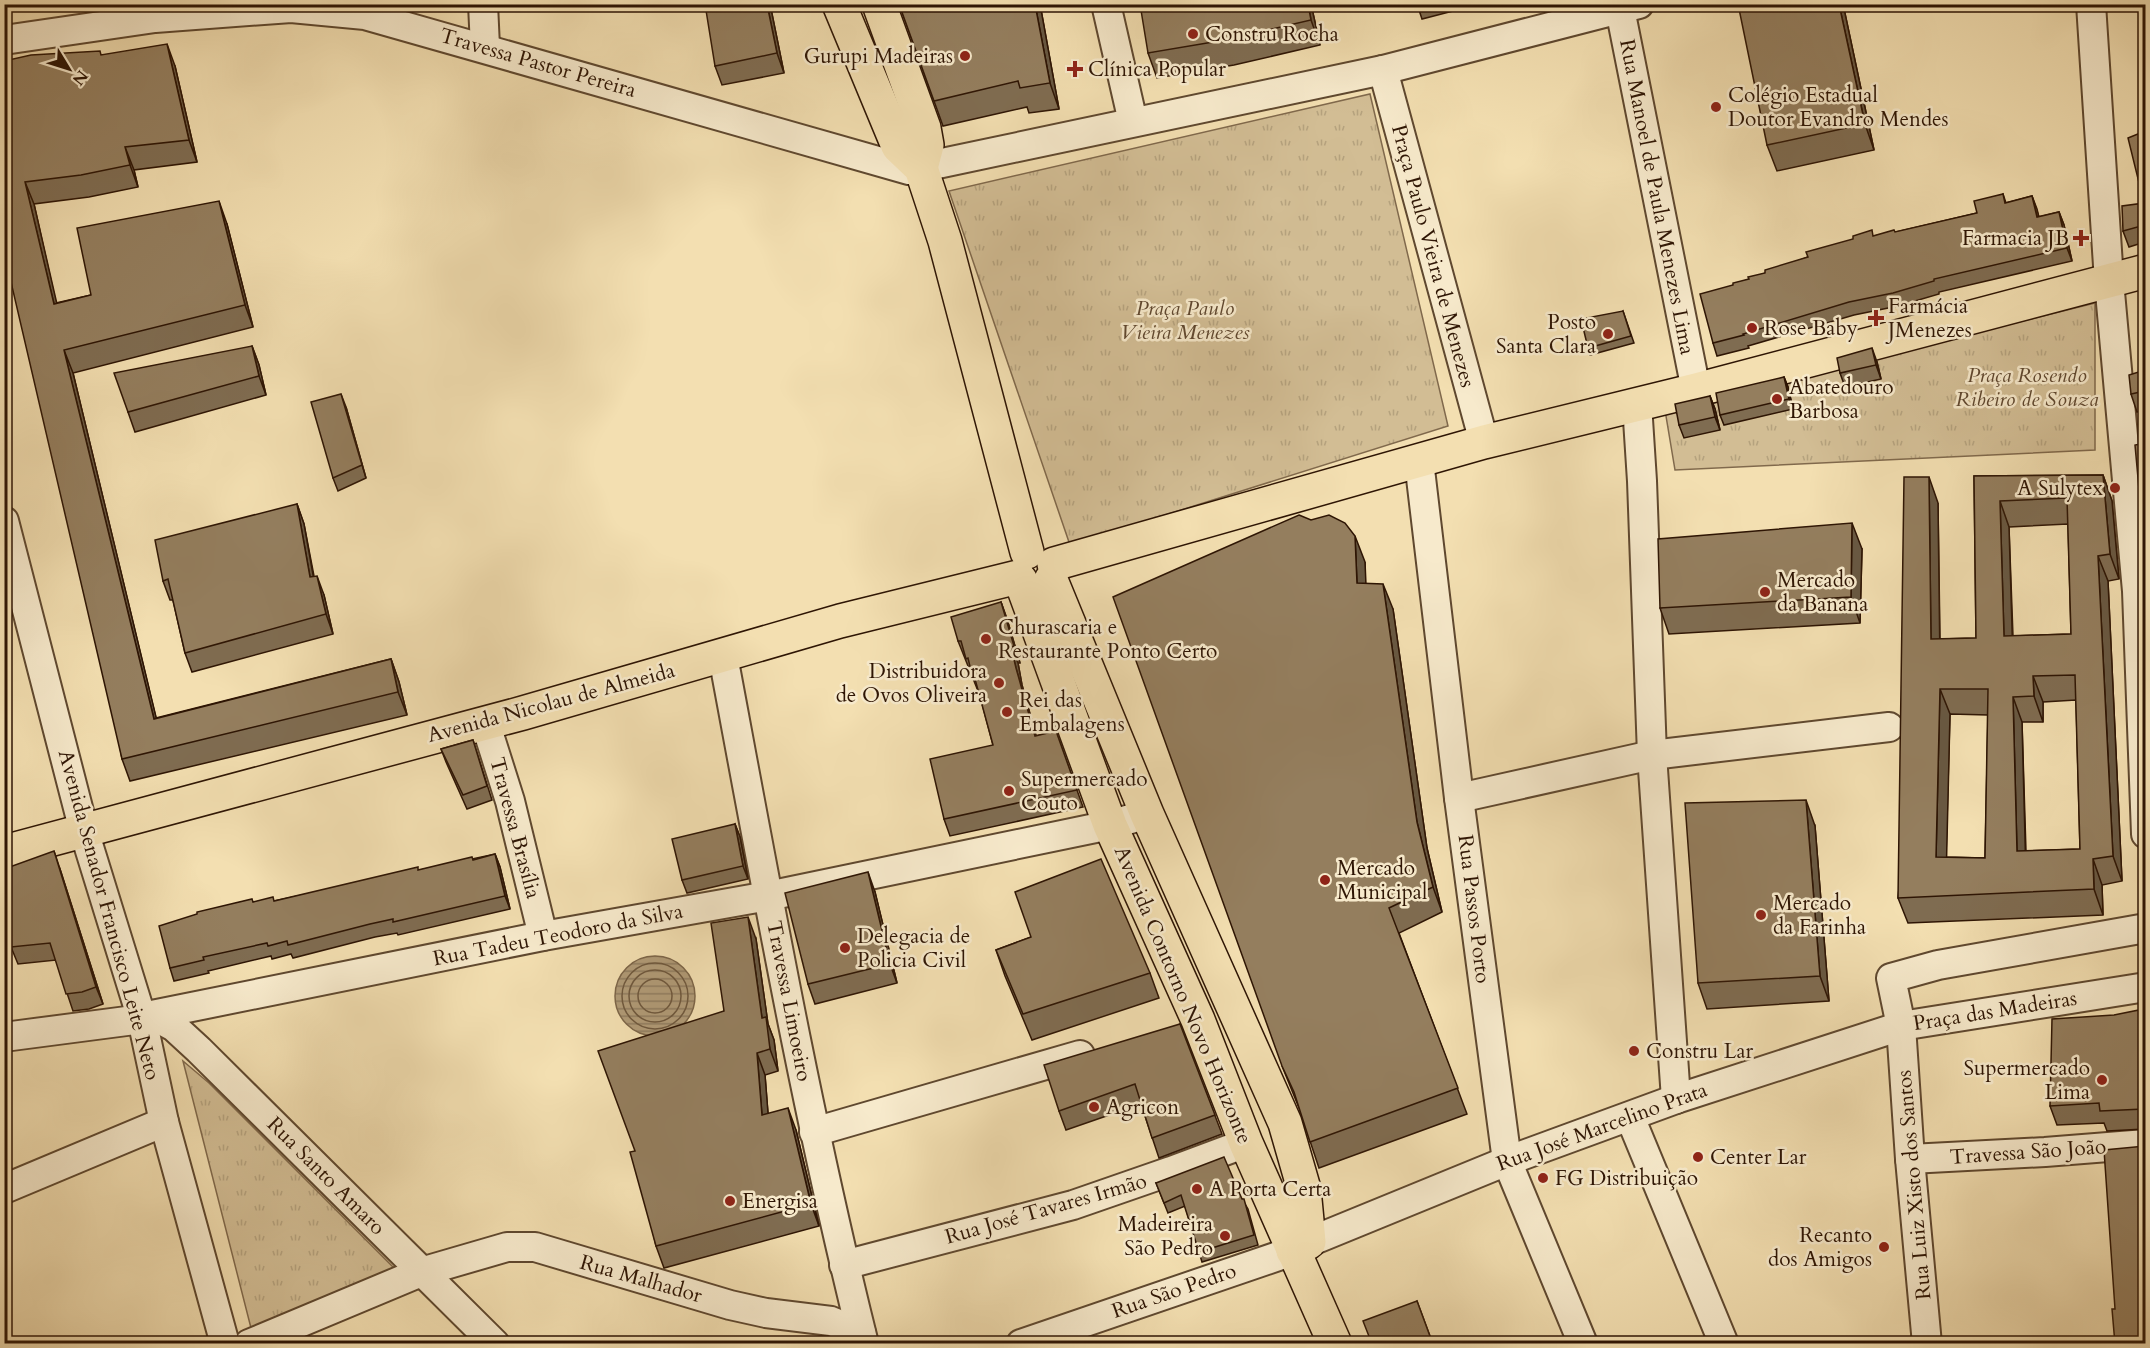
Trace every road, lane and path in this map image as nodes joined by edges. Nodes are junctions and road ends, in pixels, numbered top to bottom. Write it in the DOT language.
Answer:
graph roads {
  1 [pos="483,4"];
  2 [pos="839,4"];
  3 [pos="879,4"];
  4 [pos="1106,4"];
  5 [pos="2091,4"];
  6 [pos="1626,6"];
  7 [pos="4,40"];
  8 [pos="485,47"];
  9 [pos="1383,70"];
  10 [pos="1133,122"];
  11 [pos="921,168"];
  12 [pos="2145,271"];
  13 [pos="2109,281"];
  14 [pos="2132,377"];
  15 [pos="1696,390"];
  16 [pos="1637,404"];
  17 [pos="1484,442"];
  18 [pos="1419,461"];
  19 [pos="4,521"];
  20 [pos="1034,571"];
  21 [pos="2141,590"];
  22 [pos="723,656"];
  23 [pos="485,722"];
  24 [pos="1889,727"];
  25 [pos="1652,755"];
  26 [pos="2144,774"];
  27 [pos="1459,798"];
  28 [pos="1147,814"];
  29 [pos="1110,825"];
  30 [pos="84,831"];
  31 [pos="2145,834"];
  32 [pos="4,852"];
  33 [pos="768,896"];
  34 [pos="2145,928"];
  35 [pos="543,936"];
  36 [pos="2145,987"];
  37 [pos="1234,1006"];
  38 [pos="147,1017"];
  39 [pos="1186,1024"];
  40 [pos="1901,1026"];
  41 [pos="4,1037"];
  42 [pos="1107,1047"];
  43 [pos="1676,1098"];
  44 [pos="1630,1117"];
  45 [pos="164,1122"];
  46 [pos="814,1132"];
  47 [pos="1246,1143"];
  48 [pos="2145,1144"];
  49 [pos="1910,1159"];
  50 [pos="1507,1161"];
  51 [pos="4,1190"];
  52 [pos="1301,1246"];
  53 [pos="844,1265"];
  54 [pos="421,1272"];
  55 [pos="863,1338"];
  56 [pos="225,1344"];
  57 [pos="249,1344"];
  58 [pos="495,1344"];
  59 [pos="1022,1344"];
  60 [pos="1335,1344"];
  61 [pos="1583,1344"];
  62 [pos="1724,1344"];
  63 [pos="1927,1344"];
  1 -- 8 [label="street"];
  2 -- 11 [label="main road"];
  3 -- 11 [label="main road"];
  4 -- 10 [label="street"];
  5 -- 13 [label="street"];
  6 -- 9 [label="street"];
  6 -- 15 [label="street, Rua Manoel de Paula Menezes Lima"];
  7 -- 8 [label="street, Travessa Pastor Pereira"];
  8 -- 11 [label="street, Travessa Pastor Pereira"];
  9 -- 10 [label="street"];
  9 -- 17 [label="street, Praça Paulo Vieira de Menezes"];
  10 -- 11 [label="street"];
  11 -- 20 [label="main road"];
  12 -- 13 [label="main road"];
  13 -- 14 [label="street"];
  13 -- 15 [label="main road"];
  14 -- 21 [label="street"];
  15 -- 16 [label="main road"];
  16 -- 17 [label="main road"];
  16 -- 25 [label="street"];
  17 -- 18 [label="main road"];
  18 -- 20 [label="main road"];
  18 -- 27 [label="street, Rua Passos Porto"];
  19 -- 30 [label="street, Avenida Senador Francisco Leite Neto"];
  20 -- 22 [label="main road, Avenida Nicolau de Almeida"];
  20 -- 28 [label="main road, Avenida Contorno Novo Horizonte"];
  20 -- 29 [label="main road, Avenida Contorno Novo Horizonte"];
  21 -- 26 [label="street"];
  22 -- 23 [label="main road, Avenida Nicolau de Almeida"];
  22 -- 33 [label="street, Travessa Limoeiro"];
  23 -- 30 [label="main road, Avenida Nicolau de Almeida"];
  23 -- 35 [label="street, Travessa Brasília"];
  24 -- 25 [label="street"];
  25 -- 27 [label="street"];
  25 -- 43 [label="street"];
  26 -- 31 [label="street"];
  27 -- 50 [label="street, Rua Passos Porto"];
  28 -- 29 [label="street, Rua Tadeu Teodoro da Silva"];
  28 -- 37 [label="main road, Avenida Contorno Novo Horizonte"];
  29 -- 33 [label="street, Rua Tadeu Teodoro da Silva"];
  29 -- 39 [label="main road, Avenida Contorno Novo Horizonte"];
  30 -- 32 [label="main road, Avenida Nicolau de Almeida"];
  30 -- 38 [label="street, Avenida Senador Francisco Leite Neto"];
  33 -- 35 [label="street, Rua Tadeu Teodoro da Silva"];
  33 -- 46 [label="street, Travessa Limoeiro"];
  34 -- 40 [label="street, Praça das Madeiras"];
  35 -- 38 [label="street, Rua Tadeu Teodoro da Silva"];
  36 -- 40 [label="street, Praça das Madeiras"];
  37 -- 39 [label="street"];
  37 -- 52 [label="main road, Avenida Contorno Novo Horizonte"];
  38 -- 41 [label="street, Rua Tadeu Teodoro da Silva"];
  38 -- 45 [label="street, Avenida Senador Francisco Leite Neto"];
  38 -- 54 [label="street, Rua Santo Amaro"];
  39 -- 47 [label="main road, Avenida Contorno Novo Horizonte"];
  40 -- 43 [label="street, Rua José Marcelino Prata"];
  40 -- 49 [label="street, Rua Luiz Xisto dos Santos"];
  42 -- 46 [label="street"];
  43 -- 44 [label="street, Rua José Marcelino Prata"];
  44 -- 50 [label="street, Rua José Marcelino Prata"];
  44 -- 62 [label="street"];
  45 -- 51 [label="street"];
  45 -- 56 [label="street, Avenida Senador Francisco Leite Neto"];
  46 -- 53 [label="street, Travessa Limoeiro"];
  47 -- 52 [label="main road, Avenida Contorno Novo Horizonte"];
  47 -- 53 [label="street, Rua José Tavares Irmão"];
  48 -- 49 [label="street, Travessa São João"];
  49 -- 63 [label="street, Rua Luiz Xisto dos Santos"];
  50 -- 52 [label="street, Rua José Marcelino Prata"];
  50 -- 61 [label="street, Rua Passos Porto"];
  52 -- 59 [label="street, Rua São Pedro"];
  52 -- 60 [label="main road"];
  53 -- 55 [label="street, Travessa Limoeiro"];
  54 -- 55 [label="street, Rua Malhador"];
  54 -- 57 [label="street, Rua Malhador"];
  54 -- 58 [label="street, Rua Santo Amaro"];
}
